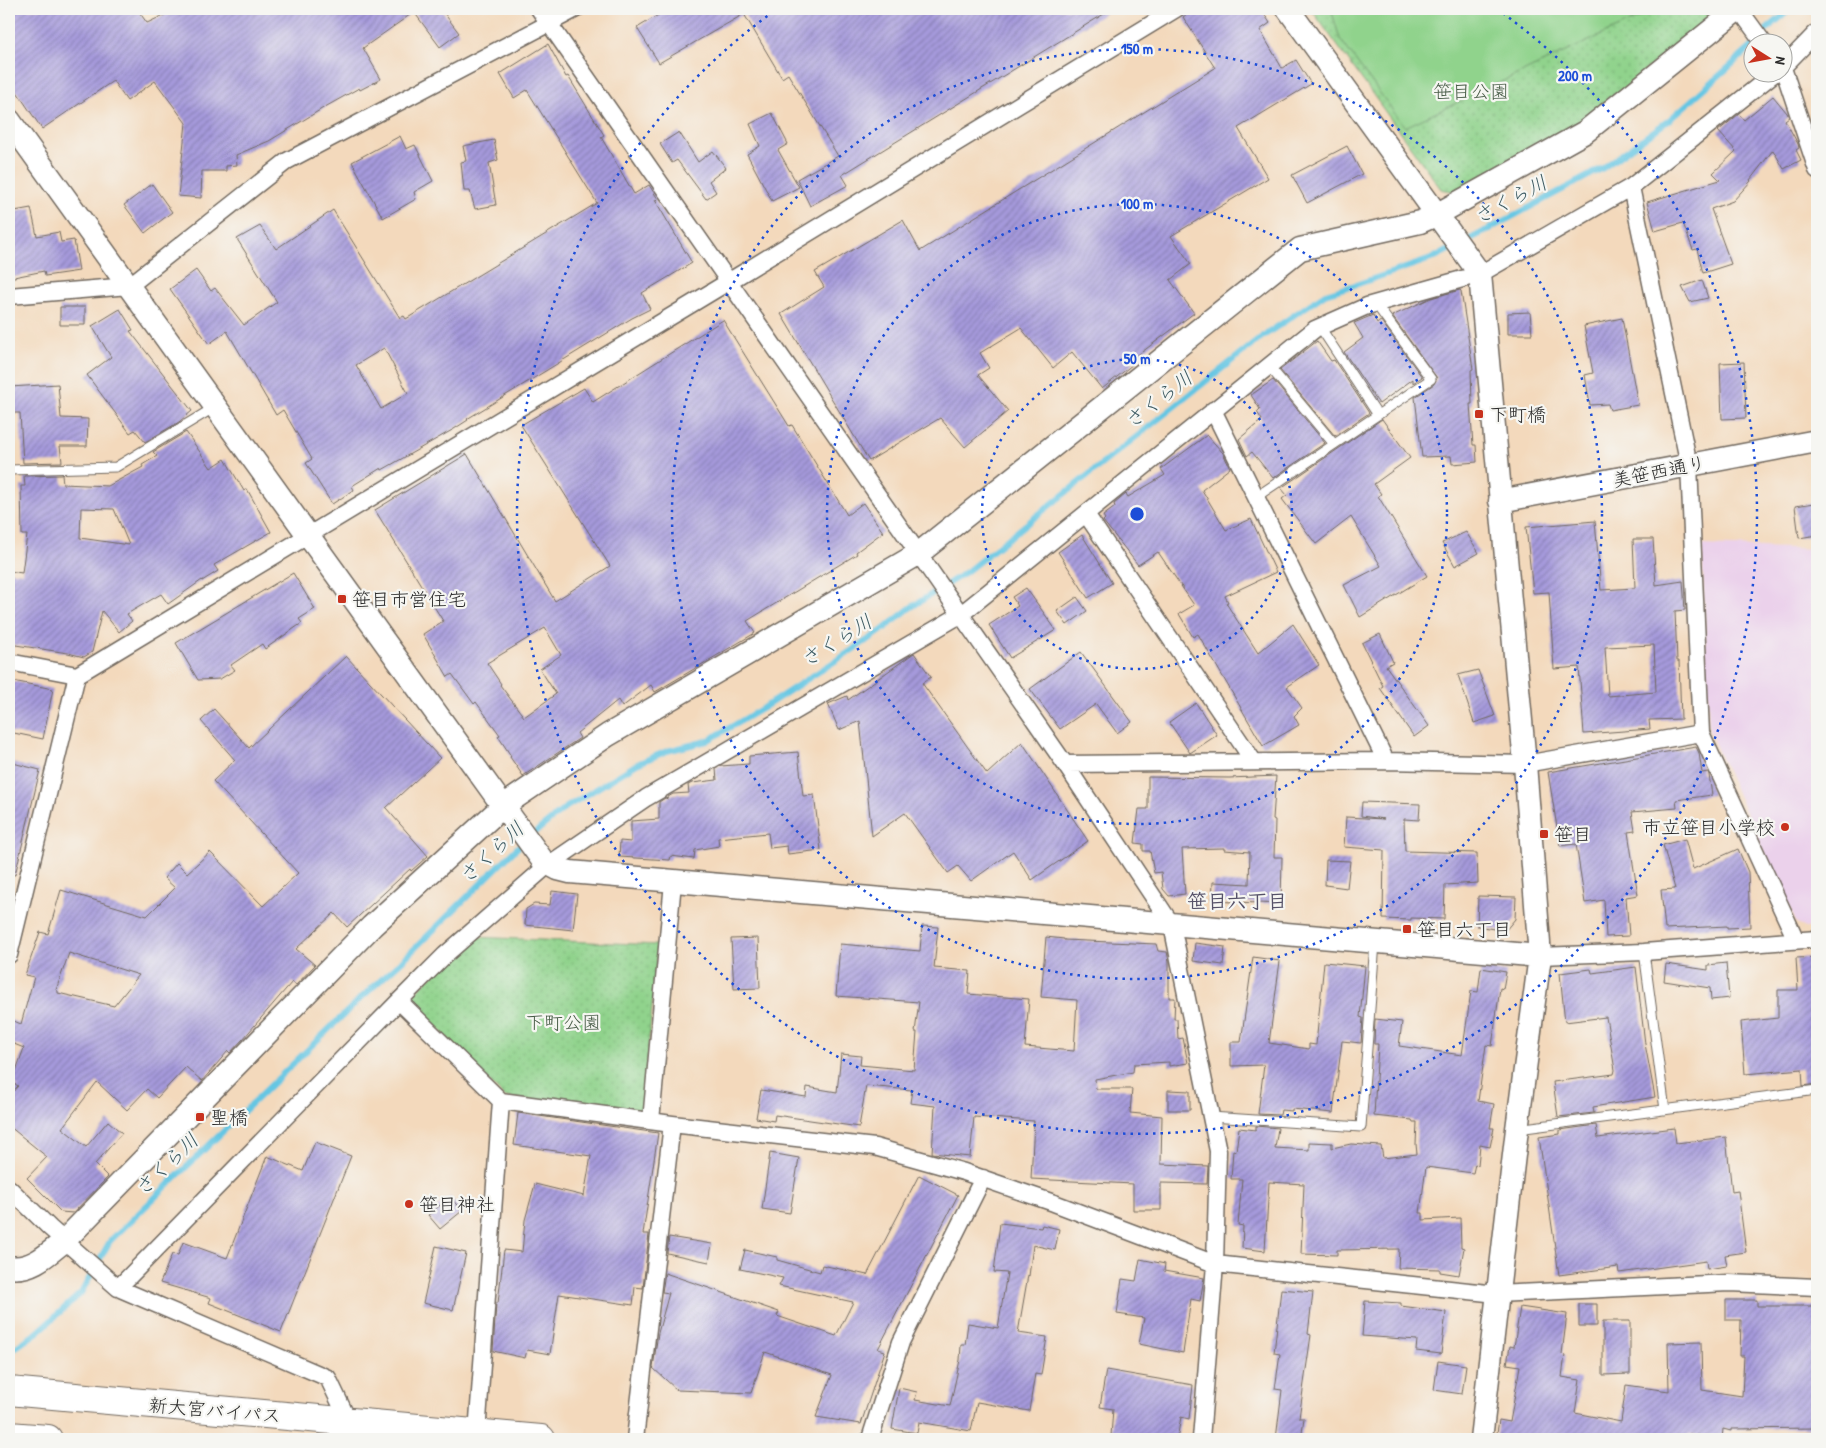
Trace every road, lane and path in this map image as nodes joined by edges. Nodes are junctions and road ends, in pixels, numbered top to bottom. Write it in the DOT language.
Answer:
graph roads {
  1 [pos="539,9"];
  2 [pos="576,9"];
  3 [pos="1176,9"];
  4 [pos="1288,9"];
  5 [pos="1742,14"];
  6 [pos="549,24"];
  7 [pos="1756,32"];
  8 [pos="1817,32"];
  9 [pos="1794,56"];
  10 [pos="1763,82"];
  11 [pos="1788,82"];
  12 [pos="9,120"];
  13 [pos="1817,170"];
  14 [pos="1631,187"];
  15 [pos="1440,220"];
  16 [pos="1475,267"];
  17 [pos="728,282"];
  18 [pos="129,286"];
  19 [pos="9,296"];
  20 [pos="1375,303"];
  21 [pos="1320,327"];
  22 [pos="1269,366"];
  23 [pos="216,407"];
  24 [pos="1213,410"];
  25 [pos="1378,414"];
  26 [pos="1817,442"];
  27 [pos="1334,444"];
  28 [pos="1689,465"];
  29 [pos="9,470"];
  30 [pos="1256,497"];
  31 [pos="1500,500"];
  32 [pos="1086,514"];
  33 [pos="308,535"];
  34 [pos="918,554"];
  35 [pos="960,616"];
  36 [pos="9,662"];
  37 [pos="77,675"];
  38 [pos="1701,733"];
  39 [pos="1386,761"];
  40 [pos="1254,762"];
  41 [pos="1065,764"];
  42 [pos="1525,764"];
  43 [pos="508,813"];
  44 [pos="546,863"];
  45 [pos="673,882"];
  46 [pos="1172,925"];
  47 [pos="1817,939"];
  48 [pos="1796,940"];
  49 [pos="1375,942"];
  50 [pos="1644,952"];
  51 [pos="9,955"];
  52 [pos="1540,956"];
  53 [pos="399,1001"];
  54 [pos="1817,1090"];
  55 [pos="501,1101"];
  56 [pos="1665,1110"];
  57 [pos="1211,1117"];
  58 [pos="651,1121"];
  59 [pos="672,1124"];
  60 [pos="1517,1129"];
  61 [pos="983,1178"];
  62 [pos="9,1188"];
  63 [pos="64,1241"];
  64 [pos="1215,1264"];
  65 [pos="9,1268"];
  66 [pos="1817,1287"];
  67 [pos="118,1288"];
  68 [pos="1497,1294"];
  69 [pos="9,1391"];
  70 [pos="9,1409"];
  71 [pos="349,1422"];
  72 [pos="477,1434"];
  73 [pos="9,1436"];
  74 [pos="48,1439"];
  75 [pos="400,1439"];
  76 [pos="541,1439"];
  77 [pos="635,1439"];
  78 [pos="870,1439"];
  79 [pos="1201,1439"];
  80 [pos="1481,1439"];
  1 -- 6 [label="street"];
  2 -- 6 [label="street"];
  3 -- 17 [label="street"];
  4 -- 15 [label="street"];
  5 -- 7 [label="street"];
  5 -- 15 [label="street"];
  6 -- 17 [label="street"];
  6 -- 18 [label="street"];
  8 -- 9 [label="street"];
  10 -- 14 [label="street"];
  11 -- 13 [label="street"];
  12 -- 18 [label="street"];
  14 -- 16 [label="street"];
  14 -- 28 [label="street"];
  15 -- 16 [label="street"];
  15 -- 34 [label="street"];
  16 -- 20 [label="street"];
  16 -- 31 [label="street"];
  17 -- 33 [label="street"];
  17 -- 34 [label="street"];
  18 -- 19 [label="street"];
  18 -- 23 [label="street"];
  20 -- 21 [label="street"];
  20 -- 25 [label="lane"];
  21 -- 22 [label="street"];
  21 -- 25 [label="lane"];
  22 -- 24 [label="street"];
  22 -- 27 [label="lane"];
  23 -- 29 [label="lane"];
  23 -- 33 [label="street"];
  24 -- 30 [label="street"];
  24 -- 32 [label="street"];
  25 -- 27 [label="lane"];
  26 -- 28 [label="street, 美笹西通り"];
  27 -- 30 [label="lane"];
  28 -- 31 [label="street, 美笹西通り"];
  28 -- 38 [label="street"];
  30 -- 39 [label="street"];
  31 -- 42 [label="street"];
  32 -- 35 [label="street"];
  32 -- 40 [label="street"];
  33 -- 37 [label="street"];
  33 -- 43 [label="street"];
  34 -- 35 [label="street"];
  34 -- 43 [label="street"];
  35 -- 41 [label="street"];
  35 -- 44 [label="street"];
  36 -- 37 [label="street"];
  37 -- 51 [label="street"];
  38 -- 42 [label="street"];
  38 -- 48 [label="street"];
  39 -- 40 [label="street"];
  39 -- 42 [label="street"];
  40 -- 41 [label="street"];
  41 -- 46 [label="street"];
  42 -- 52 [label="street"];
  43 -- 44 [label="street"];
  43 -- 63 [label="street"];
  44 -- 45 [label="street"];
  44 -- 53 [label="street"];
  45 -- 46 [label="street"];
  45 -- 58 [label="street"];
  46 -- 49 [label="street"];
  46 -- 57 [label="street"];
  47 -- 48 [label="street"];
  48 -- 50 [label="street"];
  49 -- 52 [label="street"];
  49 -- 57 [label="lane"];
  50 -- 52 [label="street"];
  50 -- 56 [label="lane"];
  52 -- 60 [label="street"];
  53 -- 55 [label="street"];
  53 -- 67 [label="street"];
  54 -- 56 [label="lane"];
  55 -- 58 [label="street"];
  55 -- 72 [label="street"];
  56 -- 60 [label="lane"];
  57 -- 64 [label="street"];
  58 -- 59 [label="street"];
  59 -- 61 [label="street"];
  59 -- 77 [label="street"];
  60 -- 68 [label="street"];
  61 -- 64 [label="street"];
  61 -- 78 [label="street"];
  62 -- 63 [label="street"];
  63 -- 65 [label="street"];
  63 -- 67 [label="street"];
  64 -- 68 [label="street"];
  64 -- 79 [label="street"];
  66 -- 68 [label="street"];
  67 -- 71 [label="street"];
  68 -- 80 [label="street"];
  69 -- 71 [label="highway, 新大宮バイパス"];
  70 -- 75 [label="highway"];
  71 -- 72 [label="highway, 新大宮バイパス"];
  72 -- 76 [label="highway, 新大宮バイパス"];
  73 -- 74 [label="highway"];
}
